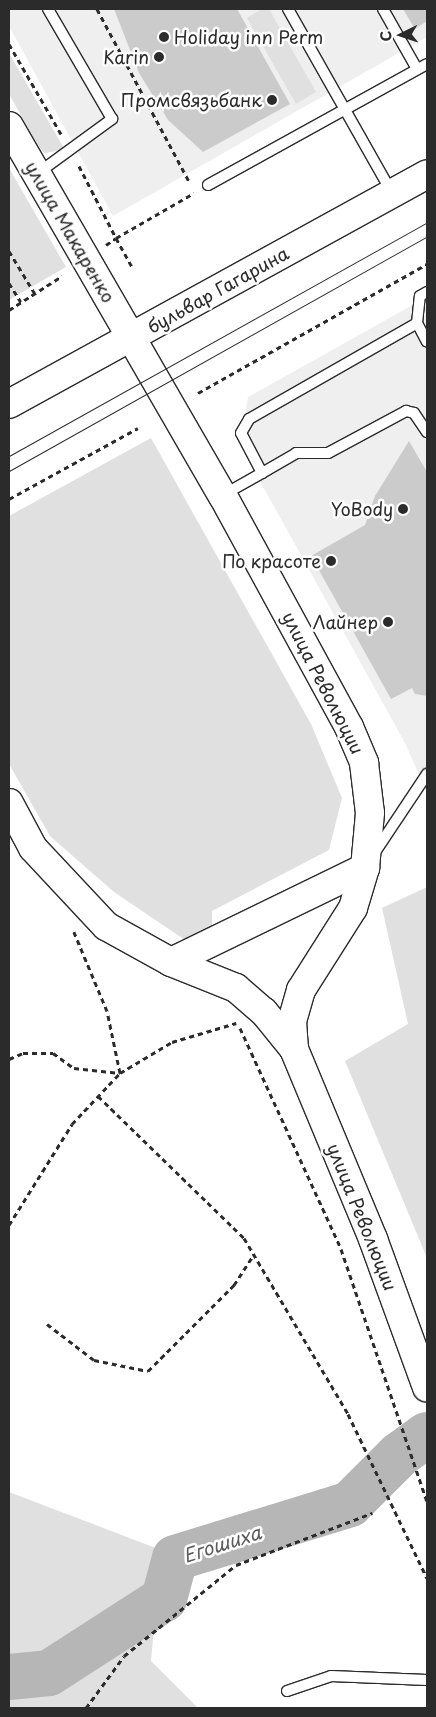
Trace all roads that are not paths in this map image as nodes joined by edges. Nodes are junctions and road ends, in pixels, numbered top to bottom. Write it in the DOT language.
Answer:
graph roads {
  1 [pos="48,9"];
  2 [pos="288,9"];
  3 [pos="383,9"];
  4 [pos="427,64"];
  5 [pos="418,69"];
  6 [pos="344,108"];
  7 [pos="9,126"];
  8 [pos="37,174"];
  9 [pos="427,174"];
  10 [pos="208,185"];
  11 [pos="393,194"];
  12 [pos="427,292"];
  13 [pos="417,323"];
  14 [pos="131,338"];
  15 [pos="427,342"];
  16 [pos="9,404"];
  17 [pos="427,432"];
  18 [pos="262,473"];
  19 [pos="222,496"];
  20 [pos="427,774"];
  21 [pos="9,804"];
  22 [pos="365,868"];
  23 [pos="171,962"];
  24 [pos="294,1049"];
  25 [pos="427,1387"];
  26 [pos="427,1680"];
  27 [pos="287,1691"];
  1 -- 8 [label="lane"];
  2 -- 6 [label="lane"];
  3 -- 5 [label="lane"];
  4 -- 5 [label="lane"];
  5 -- 6 [label="lane"];
  6 -- 10 [label="lane"];
  6 -- 11 [label="lane"];
  7 -- 8 [label="main road, улица Макаренко"];
  8 -- 14 [label="main road, улица Макаренко"];
  9 -- 11 [label="main road, бульвар Гагарина"];
  11 -- 14 [label="main road, бульвар Гагарина"];
  12 -- 13 [label="lane"];
  13 -- 15 [label="lane"];
  13 -- 18 [label="lane"];
  14 -- 16 [label="main road, бульвар Гагарина"];
  14 -- 19 [label="main road, улица Революции"];
  17 -- 18 [label="lane"];
  18 -- 19 [label="lane"];
  19 -- 22 [label="main road, улица Революции"];
  20 -- 22 [label="lane"];
  21 -- 23 [label="main road, улица Революции"];
  22 -- 23 [label="main road"];
  22 -- 24 [label="main road, улица Революции"];
  23 -- 24 [label="main road, улица Революции"];
  24 -- 25 [label="main road, улица Революции"];
  26 -- 27 [label="lane"];
}
